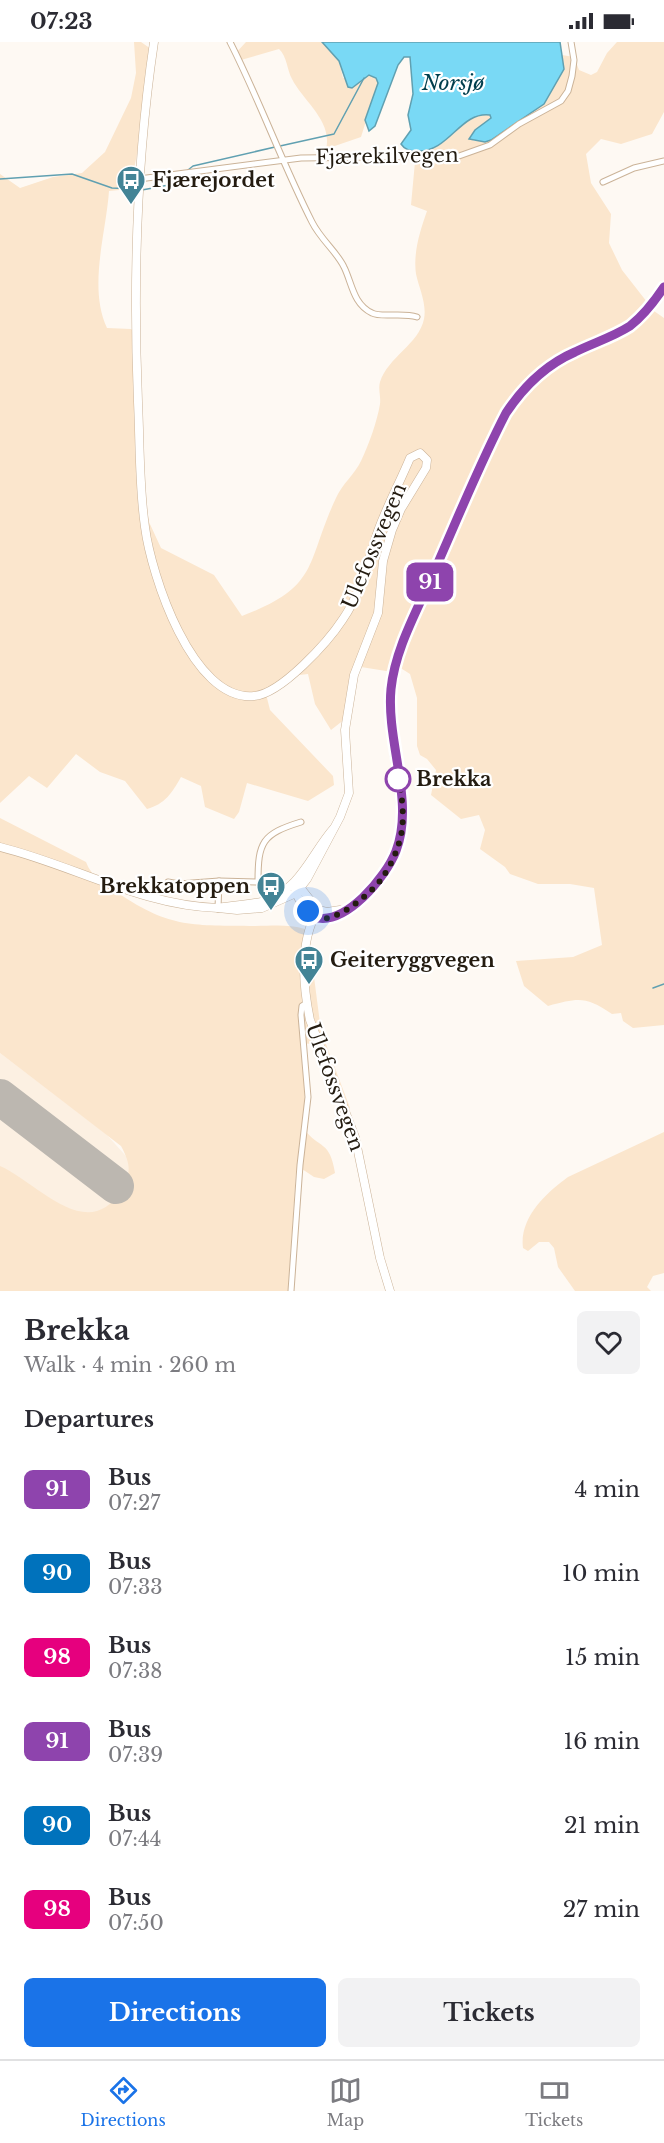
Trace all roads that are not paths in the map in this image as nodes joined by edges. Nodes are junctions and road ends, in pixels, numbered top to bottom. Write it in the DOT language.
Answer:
graph roads {
  1 [pos="154,42"];
  2 [pos="230,42"];
  3 [pos="571,42"];
  4 [pos="283,159"];
  5 [pos="664,161"];
  6 [pos="138,179"];
  7 [pos="603,182"];
  8 [pos="664,287"];
  9 [pos="417,317"];
  10 [pos="302,822"];
  11 [pos="0,847"];
  12 [pos="219,881"];
  13 [pos="168,882"];
  14 [pos="297,888"];
  15 [pos="218,908"];
  16 [pos="316,914"];
  17 [pos="307,1003"];
  18 [pos="291,1291"];
  19 [pos="390,1291"];
  1 -- 6 [label="street, Ulefossvegen"];
  2 -- 4 [label="street"];
  3 -- 4 [label="street, Fjærekilvegen"];
  4 -- 6 [label="street, Fjærekilvegen"];
  4 -- 9 [label="street"];
  5 -- 7 [label="street"];
  6 -- 14 [label="street, Ulefossvegen"];
  8 -- 16 [label="street"];
  10 -- 12 [label="street"];
  11 -- 15 [label="street"];
  12 -- 13 [label="street"];
  12 -- 15 [label="street"];
  14 -- 15 [label="street"];
  14 -- 16 [label="street"];
  16 -- 17 [label="street, Ulefossvegen"];
  17 -- 18 [label="street"];
  17 -- 19 [label="street, Ulefossvegen"];
}
